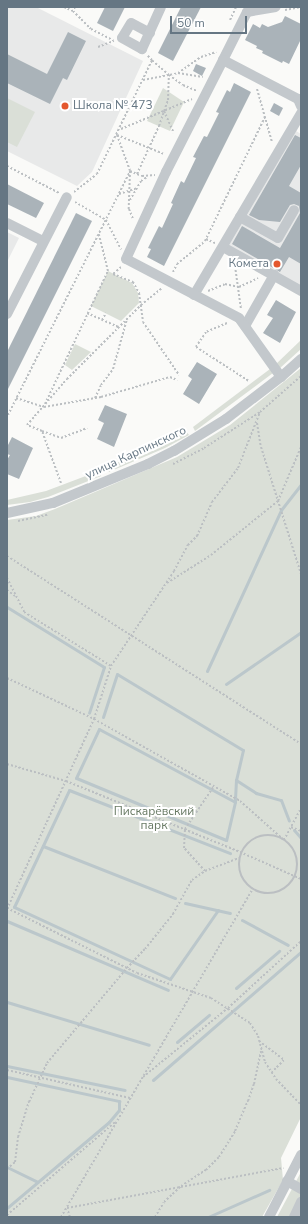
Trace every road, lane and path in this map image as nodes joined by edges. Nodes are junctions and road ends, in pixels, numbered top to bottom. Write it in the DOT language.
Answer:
graph roads {
  1 [pos="64,7"];
  2 [pos="75,7"];
  3 [pos="161,7"];
  4 [pos="276,7"];
  5 [pos="73,11"];
  6 [pos="150,33"];
  7 [pos="118,39"];
  8 [pos="98,47"];
  9 [pos="142,49"];
  10 [pos="221,56"];
  11 [pos="152,60"];
  12 [pos="217,71"];
  13 [pos="178,73"];
  14 [pos="169,75"];
  15 [pos="254,76"];
  16 [pos="143,80"];
  17 [pos="205,94"];
  18 [pos="300,100"];
  19 [pos="164,111"];
  20 [pos="301,112"];
  21 [pos="265,117"];
  22 [pos="120,129"];
  23 [pos="117,135"];
  24 [pos="179,146"];
  25 [pos="149,148"];
  26 [pos="276,155"];
  27 [pos="173,158"];
  28 [pos="7,166"];
  29 [pos="130,171"];
  30 [pos="166,172"];
  31 [pos="137,174"];
  32 [pos="148,176"];
  33 [pos="137,188"];
  34 [pos="129,191"];
  35 [pos="119,194"];
  36 [pos="67,197"];
  37 [pos="129,201"];
  38 [pos="294,210"];
  39 [pos="240,217"];
  40 [pos="106,220"];
  41 [pos="7,223"];
  42 [pos="139,230"];
  43 [pos="99,234"];
  44 [pos="43,241"];
  45 [pos="223,247"];
  46 [pos="126,259"];
  47 [pos="234,259"];
  48 [pos="107,272"];
  49 [pos="113,274"];
  50 [pos="272,274"];
  51 [pos="169,283"];
  52 [pos="239,287"];
  53 [pos="301,291"];
  54 [pos="194,296"];
  55 [pos="141,305"];
  56 [pos="87,313"];
  57 [pos="106,313"];
  58 [pos="7,314"];
  59 [pos="128,318"];
  60 [pos="102,320"];
  61 [pos="242,322"];
  62 [pos="118,327"];
  63 [pos="301,359"];
  64 [pos="179,375"];
  65 [pos="281,377"];
  66 [pos="177,380"];
  67 [pos="249,381"];
  68 [pos="16,398"];
  69 [pos="95,398"];
  70 [pos="43,407"];
  71 [pos="260,412"];
  72 [pos="8,415"];
  73 [pos="256,422"];
  74 [pos="87,428"];
  75 [pos="42,431"];
  76 [pos="301,447"];
  77 [pos="61,483"];
  78 [pos="278,501"];
  79 [pos="7,513"];
  80 [pos="7,556"];
  81 [pos="301,574"];
  82 [pos="7,578"];
  83 [pos="166,584"];
  84 [pos="7,590"];
  85 [pos="16,596"];
  86 [pos="131,636"];
  87 [pos="111,666"];
  88 [pos="7,678"];
  89 [pos="94,719"];
  90 [pos="301,744"];
  91 [pos="7,764"];
  92 [pos="66,781"];
  93 [pos="214,786"];
  94 [pos="301,808"];
  95 [pos="291,827"];
  96 [pos="185,829"];
  97 [pos="301,831"];
  98 [pos="284,840"];
  99 [pos="240,852"];
  100 [pos="240,858"];
  101 [pos="205,871"];
  102 [pos="294,876"];
  103 [pos="301,879"];
  104 [pos="253,888"];
  105 [pos="7,908"];
  106 [pos="301,941"];
  107 [pos="127,968"];
  108 [pos="191,993"];
  109 [pos="228,1008"];
  110 [pos="259,1041"];
  111 [pos="261,1050"];
  112 [pos="7,1070"];
  113 [pos="272,1072"];
  114 [pos="40,1076"];
  115 [pos="142,1078"];
  116 [pos="130,1098"];
  117 [pos="301,1105"];
  118 [pos="118,1120"];
  119 [pos="301,1155"];
  120 [pos="295,1165"];
  121 [pos="7,1169"];
  122 [pos="287,1181"];
  123 [pos="181,1186"];
  124 [pos="301,1189"];
  125 [pos="301,1202"];
  126 [pos="67,1208"];
  127 [pos="7,1215"];
  128 [pos="61,1217"];
  129 [pos="70,1217"];
  130 [pos="155,1217"];
  131 [pos="269,1217"];
  132 [pos="294,1217"];
  1 -- 5 [label="path"];
  2 -- 5 [label="path"];
  3 -- 6 [label="street"];
  4 -- 10 [label="street"];
  5 -- 7 [label="path"];
  6 -- 7 [label="street"];
  6 -- 9 [label="street"];
  7 -- 8 [label="path"];
  7 -- 9 [label="street"];
  9 -- 11 [label="path"];
  10 -- 12 [label="street"];
  10 -- 13 [label="path"];
  10 -- 15 [label="street"];
  11 -- 14 [label="path"];
  11 -- 16 [label="path"];
  12 -- 13 [label="path"];
  12 -- 17 [label="street"];
  13 -- 14 [label="path"];
  14 -- 16 [label="path"];
  14 -- 17 [label="path"];
  14 -- 19 [label="path"];
  15 -- 18 [label="street"];
  15 -- 21 [label="path"];
  16 -- 22 [label="path"];
  17 -- 19 [label="path"];
  17 -- 24 [label="street"];
  19 -- 22 [label="path"];
  19 -- 24 [label="path"];
  19 -- 25 [label="path"];
  20 -- 26 [label="street"];
  21 -- 26 [label="path"];
  21 -- 51 [label="path"];
  22 -- 23 [label="path"];
  23 -- 25 [label="path"];
  23 -- 29 [label="path"];
  23 -- 36 [label="path"];
  24 -- 27 [label="street"];
  25 -- 27 [label="path"];
  25 -- 31 [label="path"];
  26 -- 39 [label="street"];
  27 -- 30 [label="street"];
  28 -- 36 [label="path"];
  29 -- 31 [label="path"];
  29 -- 34 [label="path"];
  29 -- 35 [label="path"];
  30 -- 32 [label="path"];
  30 -- 42 [label="street"];
  31 -- 32 [label="path"];
  32 -- 33 [label="path"];
  33 -- 34 [label="path"];
  33 -- 37 [label="path"];
  34 -- 35 [label="path"];
  34 -- 37 [label="path"];
  35 -- 40 [label="path"];
  36 -- 40 [label="path"];
  36 -- 44 [label="street"];
  37 -- 42 [label="path"];
  38 -- 39 [label="street"];
  39 -- 45 [label="street"];
  40 -- 43 [label="path"];
  40 -- 46 [label="path"];
  41 -- 44 [label="street"];
  42 -- 46 [label="street"];
  43 -- 48 [label="path"];
  43 -- 68 [label="path"];
  44 -- 58 [label="street"];
  45 -- 50 [label="street"];
  45 -- 54 [label="street"];
  46 -- 49 [label="path"];
  46 -- 51 [label="street"];
  47 -- 52 [label="path"];
  48 -- 49 [label="path"];
  48 -- 56 [label="path"];
  49 -- 55 [label="path"];
  50 -- 52 [label="path"];
  50 -- 53 [label="street"];
  50 -- 61 [label="street"];
  51 -- 54 [label="street"];
  51 -- 55 [label="path"];
  52 -- 54 [label="path"];
  52 -- 61 [label="path"];
  54 -- 61 [label="street"];
  55 -- 59 [label="path"];
  55 -- 64 [label="path"];
  56 -- 60 [label="path"];
  56 -- 70 [label="path"];
  57 -- 60 [label="path"];
  59 -- 62 [label="path"];
  59 -- 69 [label="path"];
  60 -- 62 [label="path"];
  61 -- 65 [label="street"];
  61 -- 67 [label="path"];
  62 -- 70 [label="path"];
  63 -- 65 [label="street, улица Карпинского"];
  65 -- 79 [label="street, улица Карпинского"];
  66 -- 69 [label="path"];
  68 -- 70 [label="path"];
  68 -- 72 [label="path"];
  69 -- 70 [label="path"];
  70 -- 75 [label="path"];
  71 -- 73 [label="path"];
  73 -- 78 [label="path"];
  73 -- 83 [label="path"];
  74 -- 75 [label="path"];
  75 -- 77 [label="path"];
  76 -- 78 [label="path"];
  78 -- 81 [label="path"];
  78 -- 83 [label="path"];
  80 -- 86 [label="path"];
  82 -- 85 [label="path"];
  83 -- 86 [label="path"];
  84 -- 85 [label="path"];
  85 -- 87 [label="path"];
  86 -- 87 [label="path"];
  86 -- 90 [label="path"];
  87 -- 89 [label="path"];
  88 -- 89 [label="path"];
  89 -- 92 [label="path"];
  89 -- 93 [label="path"];
  91 -- 92 [label="path"];
  92 -- 96 [label="path"];
  92 -- 105 [label="path"];
  93 -- 96 [label="path"];
  93 -- 98 [label="path"];
  94 -- 95 [label="path"];
  95 -- 97 [label="path"];
  95 -- 98 [label="path"];
  96 -- 99 [label="path"];
  96 -- 101 [label="path"];
  98 -- 99 [label="path"];
  98 -- 102 [label="path"];
  99 -- 100 [label="path"];
  99 -- 102 [label="path"];
  100 -- 101 [label="path"];
  100 -- 104 [label="path"];
  101 -- 107 [label="path"];
  102 -- 103 [label="path"];
  102 -- 104 [label="path"];
  104 -- 108 [label="path"];
  105 -- 107 [label="path"];
  106 -- 109 [label="path"];
  107 -- 108 [label="path"];
  107 -- 114 [label="path"];
  108 -- 109 [label="path"];
  108 -- 115 [label="path"];
  109 -- 110 [label="path"];
  109 -- 115 [label="path"];
  110 -- 111 [label="path"];
  110 -- 113 [label="path"];
  111 -- 113 [label="path"];
  111 -- 123 [label="path"];
  112 -- 114 [label="path"];
  113 -- 117 [label="path"];
  114 -- 116 [label="path"];
  114 -- 121 [label="path"];
  115 -- 116 [label="path"];
  116 -- 118 [label="path"];
  118 -- 126 [label="path"];
  118 -- 127 [label="path"];
  119 -- 120 [label="street"];
  120 -- 122 [label="street"];
  120 -- 123 [label="path"];
  122 -- 124 [label="street"];
  122 -- 131 [label="street"];
  123 -- 126 [label="path"];
  123 -- 130 [label="path"];
  125 -- 132 [label="street"];
  126 -- 128 [label="path"];
  126 -- 129 [label="path"];
}
